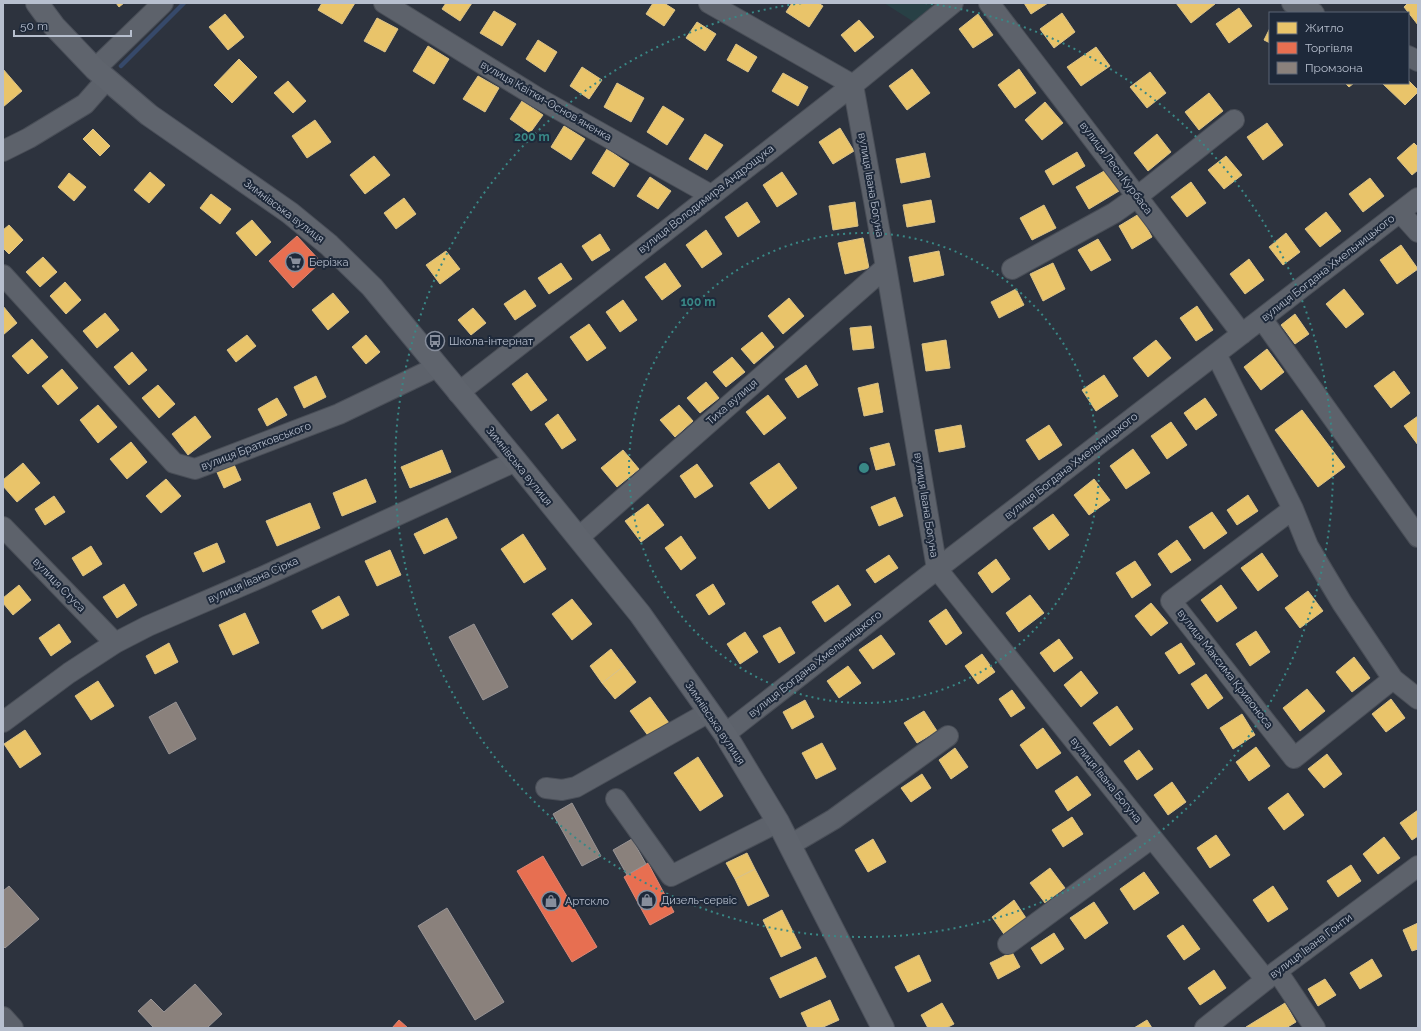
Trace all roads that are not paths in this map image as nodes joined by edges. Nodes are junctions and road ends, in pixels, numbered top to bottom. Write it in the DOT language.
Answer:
graph roads {
  1 [pos="37,3"];
  2 [pos="163,3"];
  3 [pos="384,3"];
  4 [pos="709,3"];
  5 [pos="953,3"];
  6 [pos="989,3"];
  7 [pos="1292,3"];
  8 [pos="1312,12"];
  9 [pos="1409,56"];
  10 [pos="1418,61"];
  11 [pos="101,74"];
  12 [pos="853,85"];
  13 [pos="1234,120"];
  14 [pos="3,151"];
  15 [pos="711,195"];
  16 [pos="1138,196"];
  17 [pos="1418,198"];
  18 [pos="1400,212"];
  19 [pos="1418,232"];
  20 [pos="886,267"];
  21 [pos="1012,269"];
  22 [pos="3,275"];
  23 [pos="1262,319"];
  24 [pos="1242,334"];
  25 [pos="1216,354"];
  26 [pos="437,367"];
  27 [pos="458,393"];
  28 [pos="516,461"];
  29 [pos="1293,509"];
  30 [pos="3,527"];
  31 [pos="1418,537"];
  32 [pos="578,538"];
  33 [pos="937,569"];
  34 [pos="115,643"];
  35 [pos="1393,679"];
  36 [pos="1418,699"];
  37 [pos="709,712"];
  38 [pos="3,722"];
  39 [pos="725,734"];
  40 [pos="948,736"];
  41 [pos="546,788"];
  42 [pos="616,799"];
  43 [pos="778,822"];
  44 [pos="1152,838"];
  45 [pos="790,845"];
  46 [pos="1418,866"];
  47 [pos="1008,944"];
  48 [pos="1272,976"];
  49 [pos="3,1017"];
  50 [pos="13,1028"];
  51 [pos="883,1028"];
  52 [pos="1205,1028"];
  53 [pos="1315,1028"];
  1 -- 11 [label="main road, Зимнівська вулиця"];
  2 -- 11 [label="street"];
  3 -- 15 [label="street, вулиця Квітки-Основʼяненка"];
  4 -- 12 [label="street"];
  5 -- 12 [label="street, вулиця Володимира Андрощука"];
  6 -- 16 [label="street, вулиця Леся Курбаса"];
  7 -- 8 [label="street"];
  9 -- 10 [label="street"];
  11 -- 14 [label="street"];
  11 -- 26 [label="main road, Зимнівська вулиця"];
  12 -- 15 [label="street, вулиця Володимира Андрощука"];
  12 -- 20 [label="street, вулиця Івана Богуна"];
  13 -- 16 [label="street"];
  15 -- 27 [label="street, вулиця Володимира Андрощука"];
  16 -- 21 [label="street"];
  16 -- 24 [label="street, вулиця Леся Курбаса"];
  17 -- 18 [label="street, вулиця Богдана Хмельницького"];
  18 -- 19 [label="street"];
  18 -- 23 [label="street, вулиця Богдана Хмельницького"];
  20 -- 32 [label="street, Тиха вулиця"];
  20 -- 33 [label="street, вулиця Івана Богуна"];
  22 -- 26 [label="street, вулиця Братковського"];
  23 -- 24 [label="street, вулиця Богдана Хмельницького"];
  23 -- 31 [label="street"];
  24 -- 25 [label="street, вулиця Богдана Хмельницького"];
  25 -- 29 [label="street"];
  25 -- 33 [label="street, вулиця Богдана Хмельницького"];
  26 -- 27 [label="main road, Зимнівська вулиця"];
  27 -- 28 [label="main road, Зимнівська вулиця"];
  28 -- 32 [label="main road, Зимнівська вулиця"];
  28 -- 34 [label="street, вулиця Івана Сірка"];
  29 -- 35 [label="street"];
  29 -- 35 [label="street, вулиця Максима Кривоноса"];
  30 -- 34 [label="street, вулиця Стуса"];
  32 -- 37 [label="main road, Зимнівська вулиця"];
  33 -- 39 [label="street, вулиця Богдана Хмельницького"];
  33 -- 44 [label="street, вулиця Івана Богуна"];
  34 -- 38 [label="street, вулиця Івана Сірка"];
  35 -- 36 [label="street"];
  37 -- 39 [label="main road, Зимнівська вулиця"];
  37 -- 41 [label="street"];
  39 -- 43 [label="main road, Зимнівська вулиця"];
  40 -- 45 [label="street"];
  42 -- 43 [label="street"];
  43 -- 45 [label="main road, Зимнівська вулиця"];
  44 -- 47 [label="street"];
  44 -- 48 [label="street, вулиця Івана Богуна"];
  45 -- 51 [label="main road, Зимнівська вулиця"];
  46 -- 48 [label="street, вулиця Івана Гонти"];
  48 -- 52 [label="street, вулиця Івана Гонти"];
  48 -- 53 [label="street, вулиця Івана Богуна"];
  49 -- 50 [label="street"];
}
